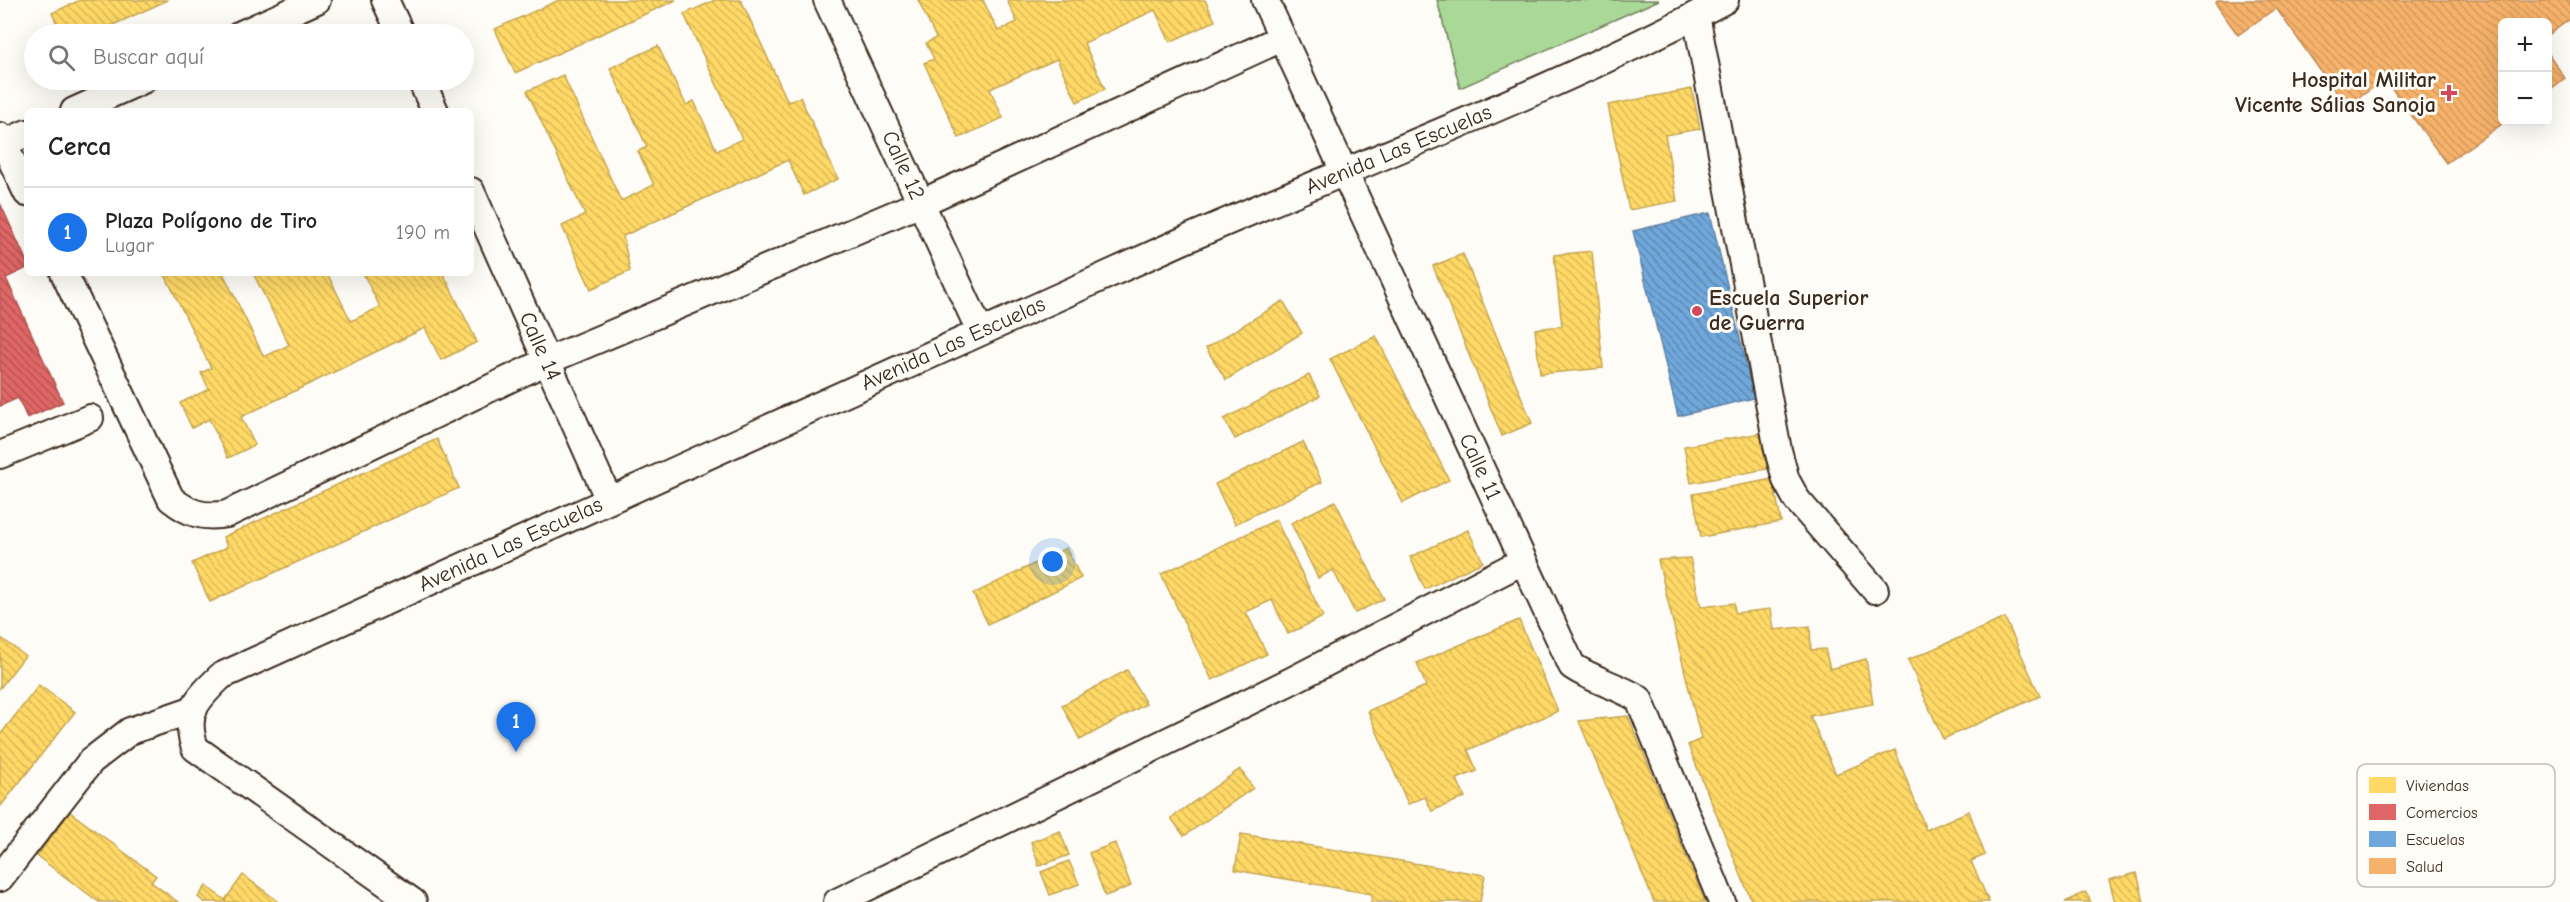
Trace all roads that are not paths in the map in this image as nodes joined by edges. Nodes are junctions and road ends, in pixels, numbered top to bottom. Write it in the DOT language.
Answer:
graph roads {
  1 [pos="317,0"];
  2 [pos="385,0"];
  3 [pos="826,0"];
  4 [pos="1265,0"];
  5 [pos="1725,0"];
  6 [pos="1696,15"];
  7 [pos="264,24"];
  8 [pos="396,24"];
  9 [pos="1282,38"];
  10 [pos="121,90"];
  11 [pos="426,90"];
  12 [pos="81,108"];
  13 [pos="434,108"];
  14 [pos="24,134"];
  15 [pos="1,141"];
  16 [pos="1343,172"];
  17 [pos="24,187"];
  18 [pos="474,198"];
  19 [pos="921,203"];
  20 [pos="65,276"];
  21 [pos="980,331"];
  22 [pos="547,361"];
  23 [pos="90,418"];
  24 [pos="0,455"];
  25 [pos="609,500"];
  26 [pos="1523,561"];
  27 [pos="1875,590"];
  28 [pos="194,709"];
  29 [pos="0,876"];
  30 [pos="413,902"];
  31 [pos="837,902"];
  32 [pos="1722,902"];
  1 -- 7 [label="street"];
  2 -- 8 [label="street"];
  3 -- 19 [label="street, Calle 12"];
  4 -- 9 [label="street, Calle 11"];
  5 -- 6 [label="street, Avenida Las Escuelas"];
  6 -- 16 [label="street, Avenida Las Escuelas"];
  6 -- 27 [label="street"];
  9 -- 16 [label="street, Calle 11"];
  9 -- 19 [label="street"];
  10 -- 12 [label="street"];
  11 -- 13 [label="street"];
  14 -- 15 [label="street"];
  15 -- 17 [label="street"];
  16 -- 21 [label="street, Avenida Las Escuelas"];
  16 -- 26 [label="street, Calle 11"];
  18 -- 22 [label="street, Calle 14"];
  19 -- 21 [label="street, Calle 12"];
  19 -- 22 [label="street"];
  20 -- 22 [label="street"];
  21 -- 25 [label="street, Avenida Las Escuelas"];
  22 -- 25 [label="street, Calle 14"];
  23 -- 24 [label="street"];
  25 -- 28 [label="street, Avenida Las Escuelas"];
  26 -- 31 [label="street"];
  26 -- 32 [label="street, Calle 11"];
  28 -- 29 [label="street"];
  28 -- 30 [label="street"];
}
